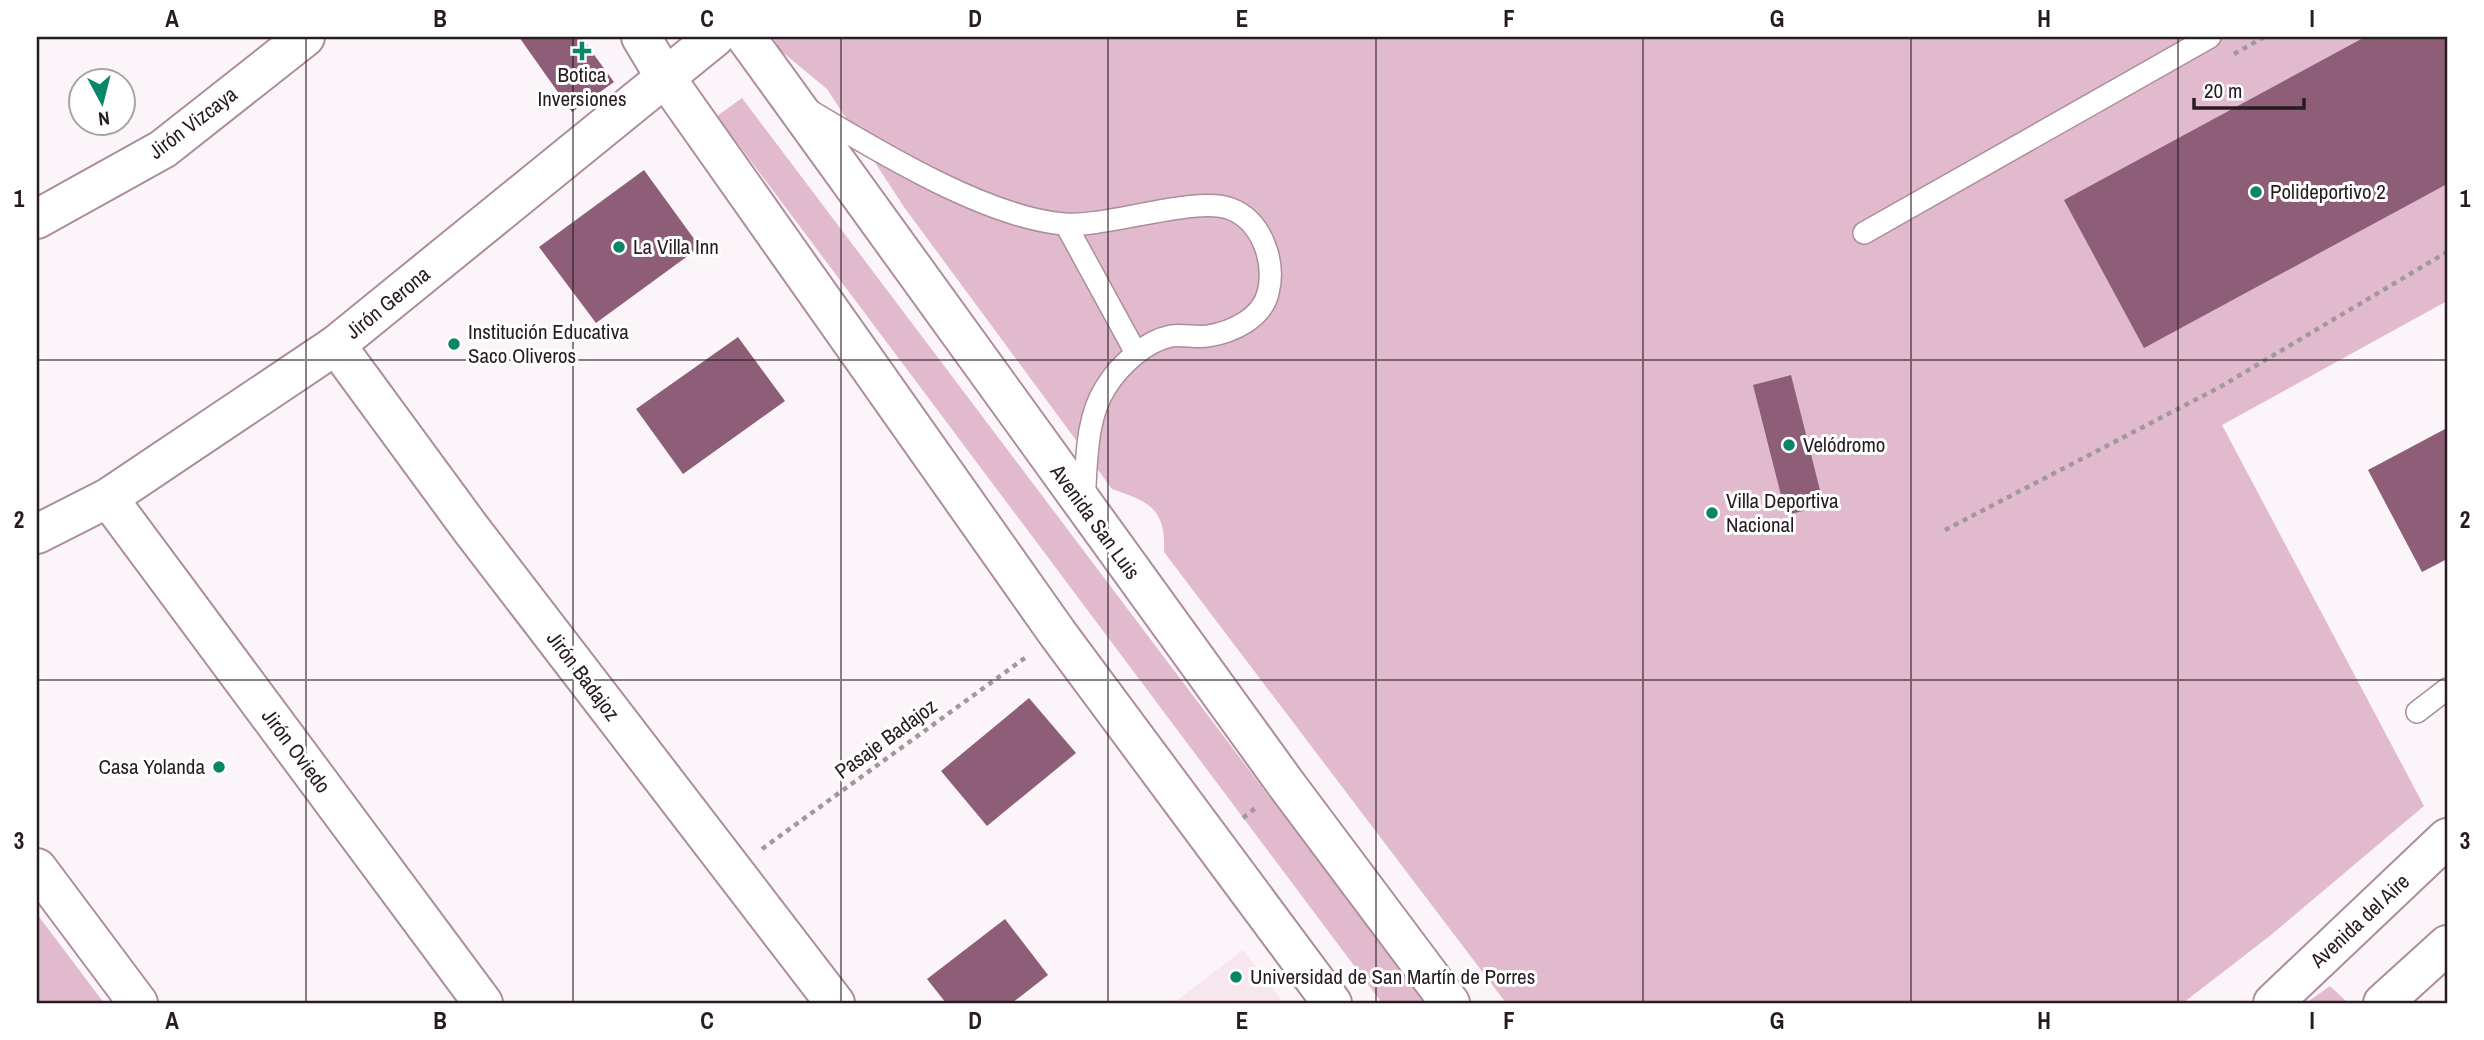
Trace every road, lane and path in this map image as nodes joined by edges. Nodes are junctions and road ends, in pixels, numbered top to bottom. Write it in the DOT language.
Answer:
graph roads {
  1 [pos="305,37"];
  2 [pos="641,37"];
  3 [pos="715,37"];
  4 [pos="746,37"];
  5 [pos="2210,37"];
  6 [pos="665,77"];
  7 [pos="791,99"];
  8 [pos="37,219"];
  9 [pos="1066,225"];
  10 [pos="1864,233"];
  11 [pos="2447,253"];
  12 [pos="336,345"];
  13 [pos="1136,353"];
  14 [pos="108,498"];
  15 [pos="1084,506"];
  16 [pos="1945,530"];
  17 [pos="37,534"];
  18 [pos="1058,634"];
  19 [pos="2447,689"];
  20 [pos="2417,712"];
  21 [pos="1286,784"];
  22 [pos="1213,842"];
  23 [pos="2446,843"];
  24 [pos="37,868"];
  25 [pos="733,870"];
  26 [pos="2447,945"];
  27 [pos="138,1003"];
  28 [pos="483,1003"];
  29 [pos="835,1003"];
  30 [pos="1332,1003"];
  31 [pos="1450,1003"];
  32 [pos="2273,1003"];
  33 [pos="2383,1003"];
  1 -- 8 [label="street, Jirón Vizcaya"];
  2 -- 6 [label="street"];
  3 -- 6 [label="street, Jirón Gerona"];
  4 -- 7 [label="street, Avenida San Luis"];
  5 -- 10 [label="lane"];
  6 -- 12 [label="street, Jirón Gerona"];
  6 -- 18 [label="street"];
  7 -- 9 [label="lane"];
  7 -- 15 [label="street, Avenida San Luis"];
  9 -- 13 [label="lane"];
  9 -- 13 [label="lane"];
  11 -- 16 [label="path"];
  12 -- 14 [label="street, Jirón Gerona"];
  12 -- 25 [label="street, Jirón Badajoz"];
  13 -- 15 [label="lane"];
  14 -- 17 [label="street, Jirón Gerona"];
  14 -- 28 [label="street, Jirón Oviedo"];
  15 -- 21 [label="street, Avenida San Luis"];
  18 -- 22 [label="street"];
  18 -- 25 [label="path, Pasaje Badajoz"];
  19 -- 20 [label="lane"];
  21 -- 22 [label="path"];
  21 -- 31 [label="street, Avenida San Luis"];
  22 -- 30 [label="street"];
  23 -- 32 [label="street, Avenida del Aire"];
  24 -- 27 [label="street"];
  25 -- 29 [label="street, Jirón Badajoz"];
  26 -- 33 [label="street"];
}
